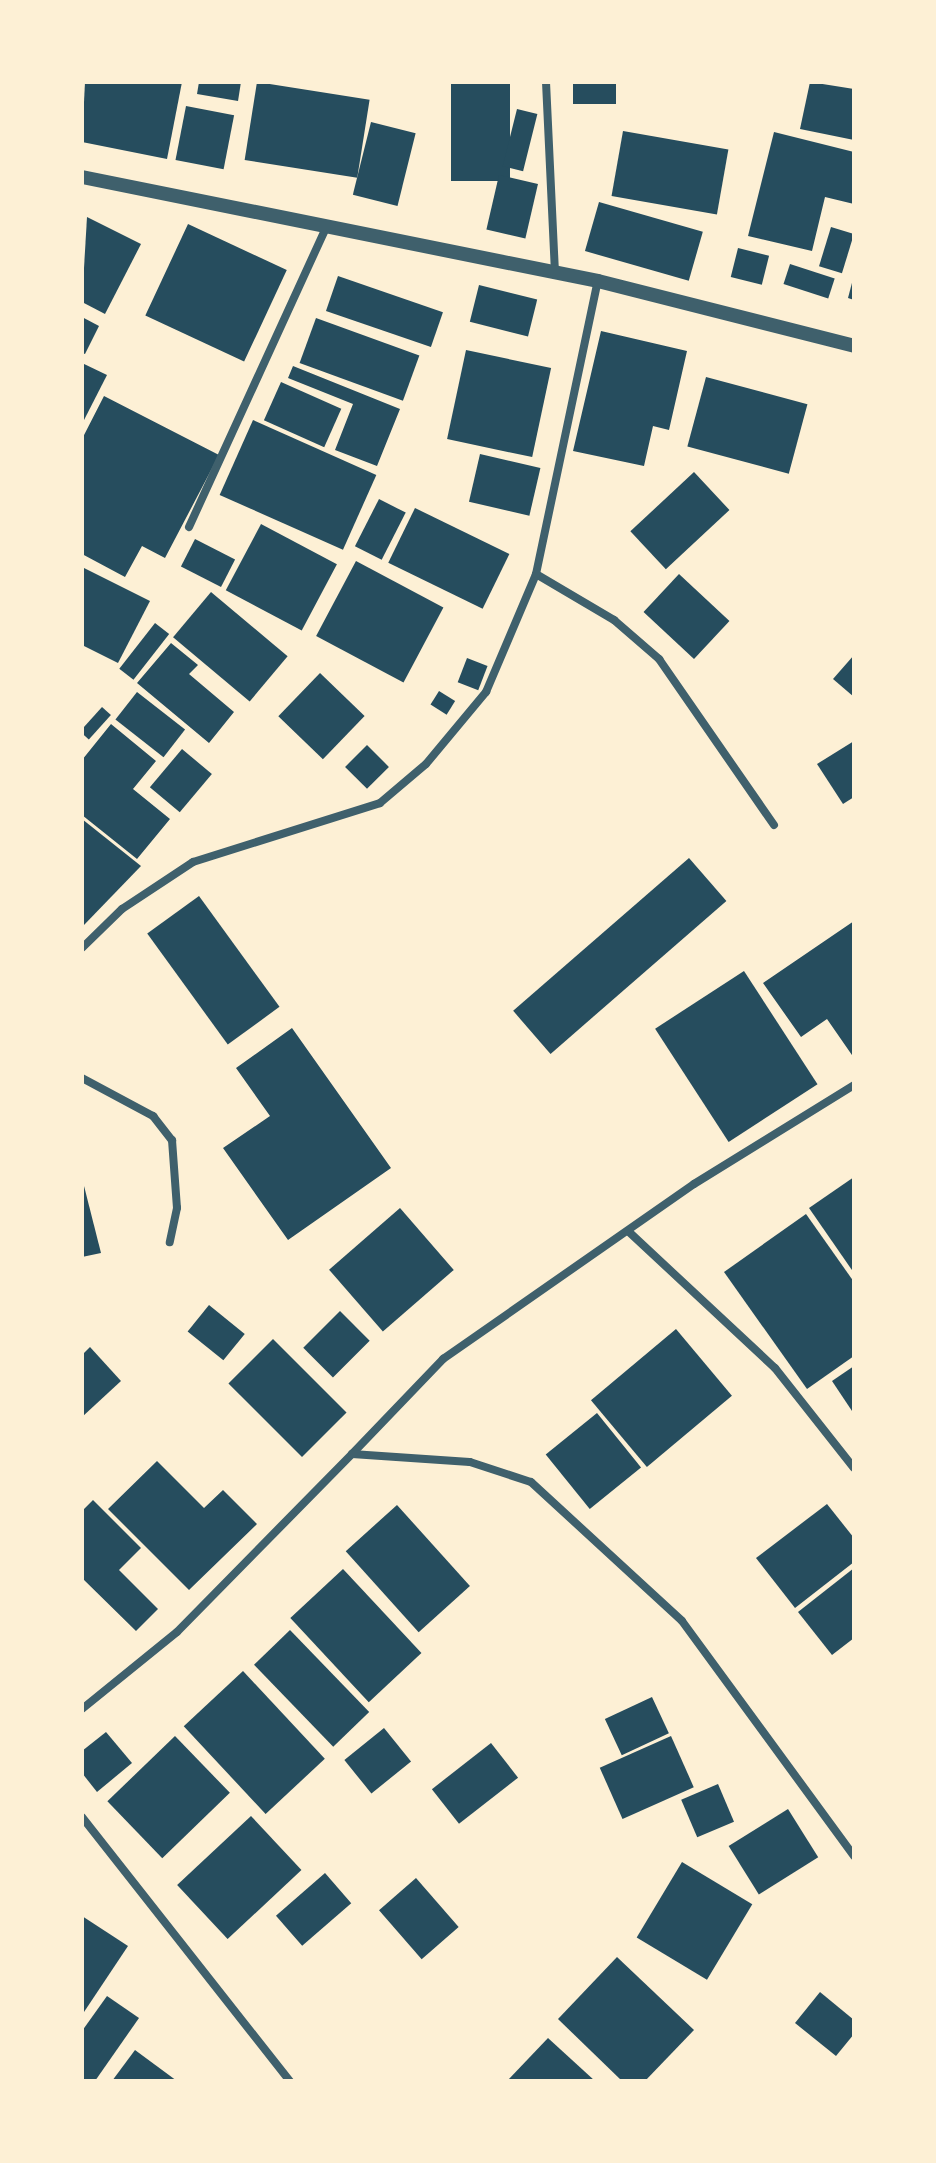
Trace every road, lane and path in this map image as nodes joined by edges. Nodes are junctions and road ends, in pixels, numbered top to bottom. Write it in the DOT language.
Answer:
graph roads {
  1 [pos="546,82"];
  2 [pos="82,177"];
  3 [pos="328,224"];
  4 [pos="555,274"];
  5 [pos="598,281"];
  6 [pos="854,346"];
  7 [pos="189,527"];
  8 [pos="536,574"];
  9 [pos="774,825"];
  10 [pos="82,948"];
  11 [pos="82,1078"];
  12 [pos="854,1085"];
  13 [pos="628,1231"];
  14 [pos="170,1242"];
  15 [pos="352,1454"];
  16 [pos="854,1468"];
  17 [pos="82,1709"];
  18 [pos="82,1817"];
  19 [pos="854,1856"];
  20 [pos="290,2081"];
  1 -- 4 [label="street"];
  2 -- 3 [label="street"];
  3 -- 4 [label="street"];
  3 -- 7 [label="street"];
  4 -- 5 [label="street"];
  5 -- 6 [label="street"];
  5 -- 8 [label="street"];
  8 -- 9 [label="street"];
  8 -- 10 [label="street"];
  11 -- 14 [label="street"];
  12 -- 13 [label="street"];
  13 -- 15 [label="street"];
  13 -- 16 [label="street"];
  15 -- 17 [label="street"];
  15 -- 19 [label="street"];
  18 -- 20 [label="street"];
}
